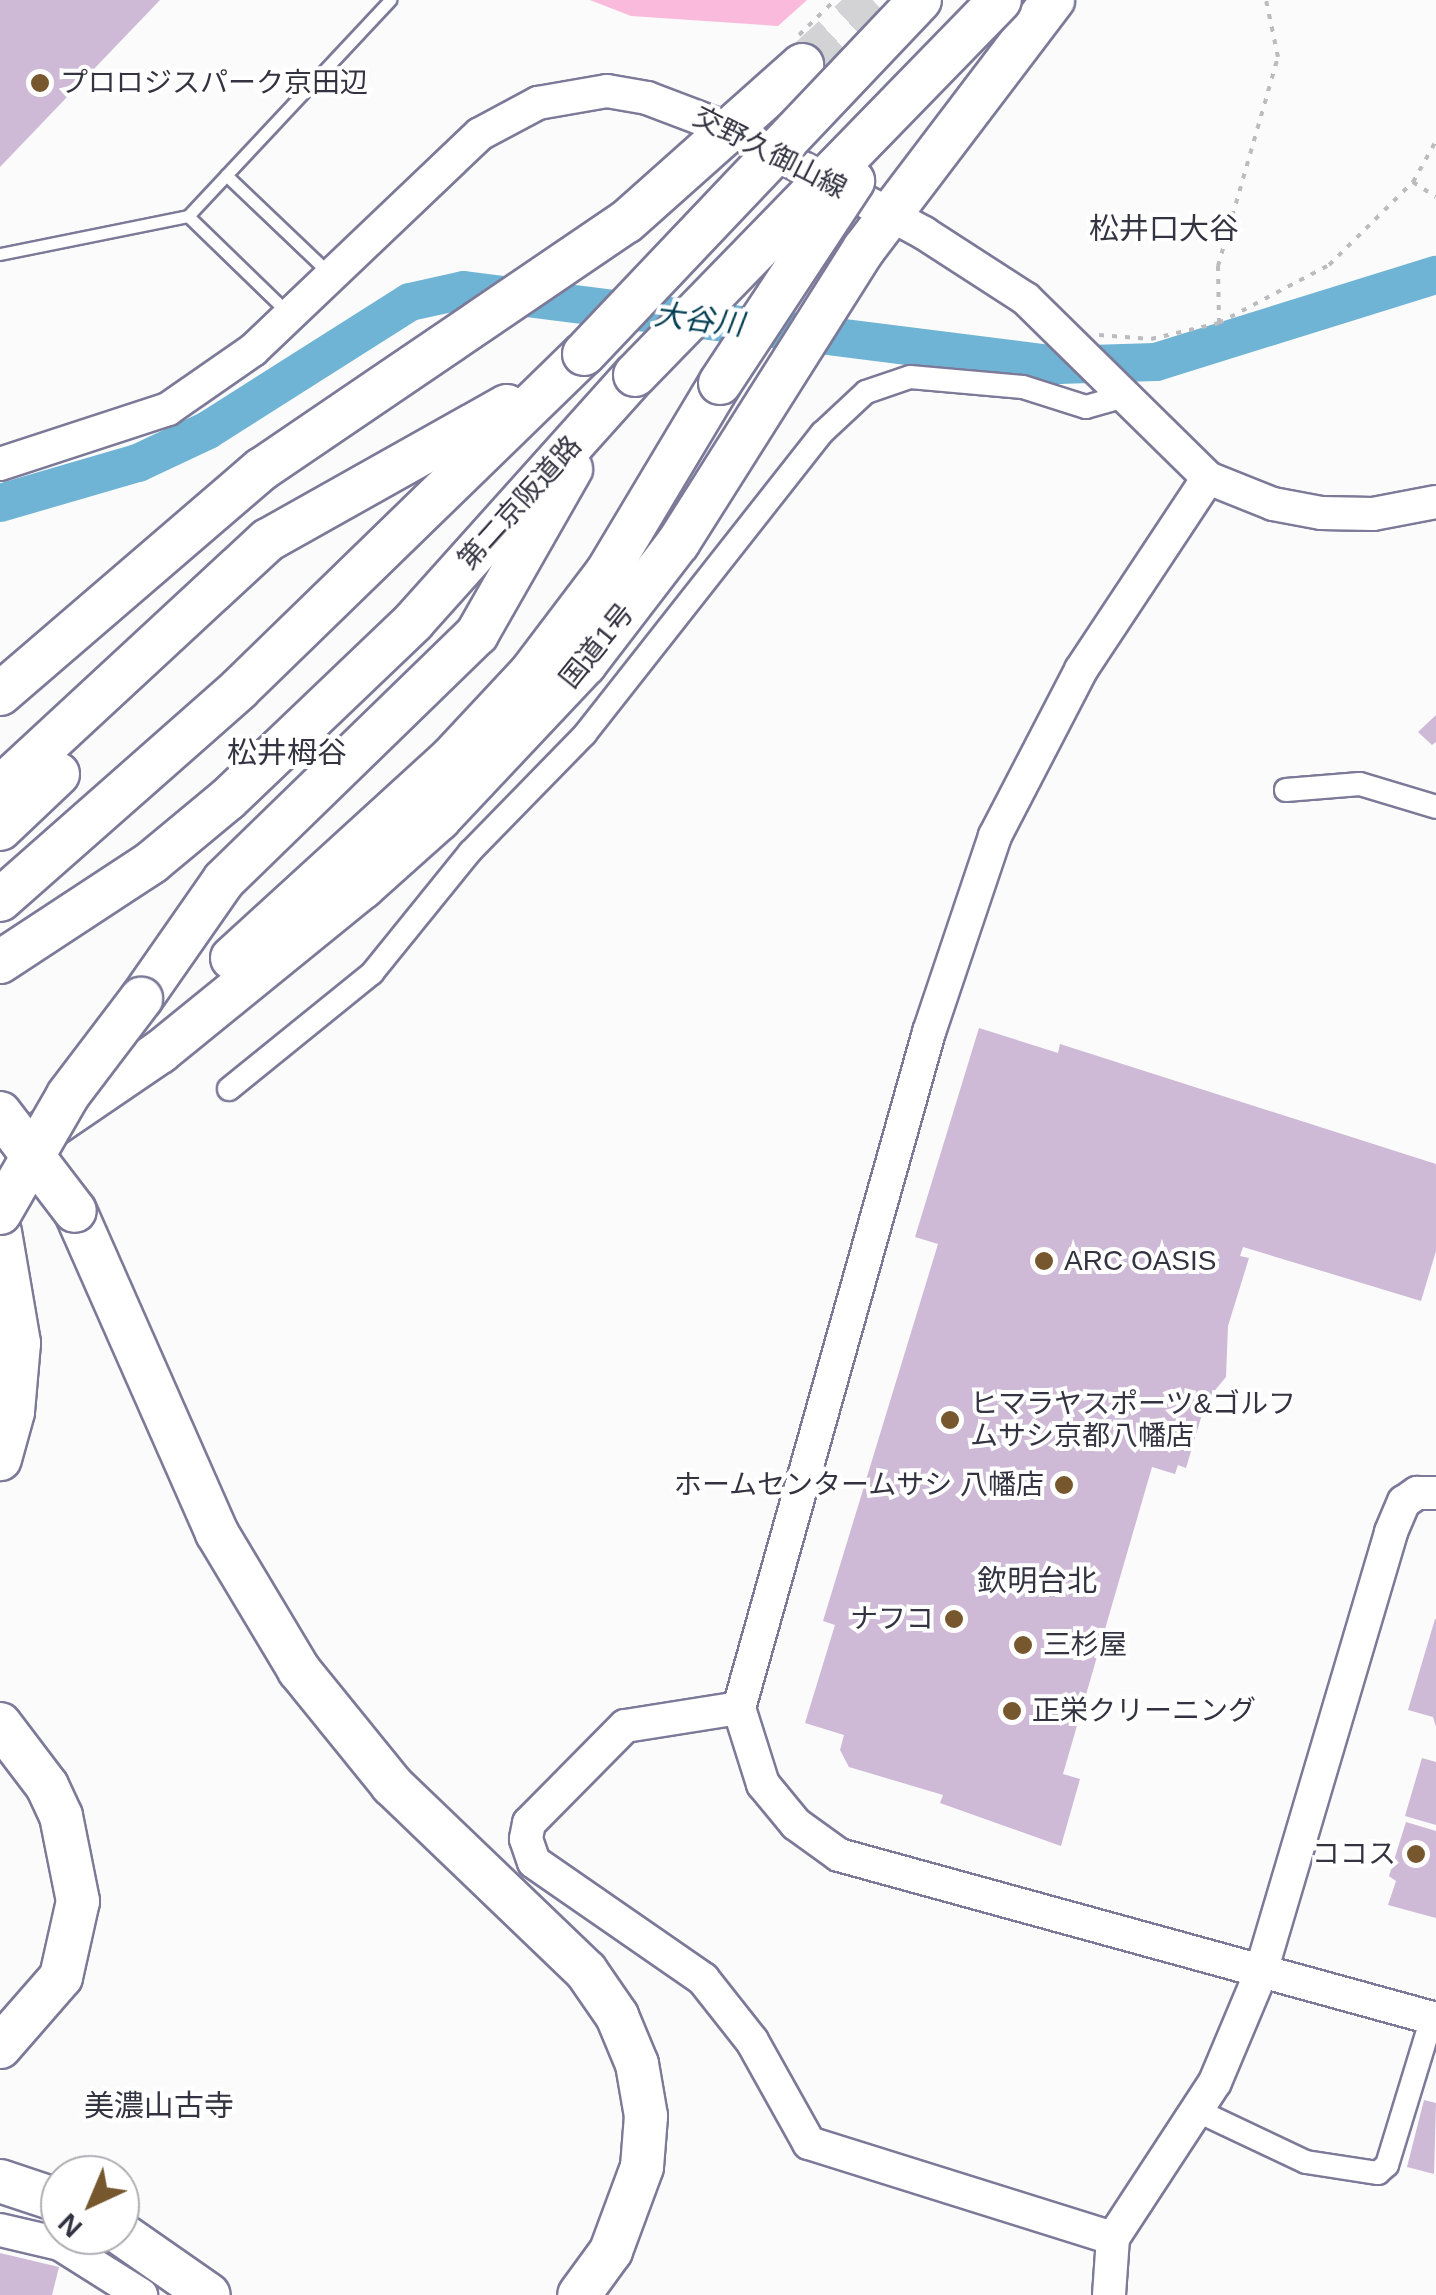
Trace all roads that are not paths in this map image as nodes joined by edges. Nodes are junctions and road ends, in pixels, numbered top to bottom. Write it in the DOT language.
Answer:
graph roads {
  1 [pos="390,0"];
  2 [pos="885,0"];
  3 [pos="920,0"];
  4 [pos="1000,0"];
  5 [pos="1010,0"];
  6 [pos="1053,0"];
  7 [pos="802,65"];
  8 [pos="734,131"];
  9 [pos="226,175"];
  10 [pos="889,215"];
  11 [pos="188,216"];
  12 [pos="703,227"];
  13 [pos="0,254"];
  14 [pos="332,276"];
  15 [pos="291,316"];
  16 [pos="623,387"];
  17 [pos="546,390"];
  18 [pos="1115,390"];
  19 [pos="512,423"];
  20 [pos="0,464"];
  21 [pos="1208,478"];
  22 [pos="1436,502"];
  23 [pos="0,694"];
  24 [pos="0,788"];
  25 [pos="1286,790"];
  26 [pos="1436,807"];
  27 [pos="0,829"];
  28 [pos="0,900"];
  29 [pos="0,962"];
  30 [pos="229,1090"];
  31 [pos="0,1112"];
  32 [pos="0,1129"];
  33 [pos="0,1162"];
  34 [pos="0,1214"];
  35 [pos="0,1232"];
  36 [pos="0,1459"];
  37 [pos="1436,1493"];
  38 [pos="739,1708"];
  39 [pos="0,1724"];
  40 [pos="1260,1975"];
  41 [pos="1435,2014"];
  42 [pos="0,2046"];
  43 [pos="1198,2112"];
  44 [pos="0,2180"];
  45 [pos="40,2194"];
  46 [pos="0,2230"];
  47 [pos="1114,2238"];
  48 [pos="140,2247"];
  49 [pos="141,2295"];
  50 [pos="210,2295"];
  51 [pos="580,2295"];
  52 [pos="1109,2295"];
  1 -- 9 [label="lane"];
  2 -- 12 [label="highway, bridge"];
  3 -- 12 [label="highway, 第二京阪道路, bridge"];
  4 -- 16 [label="highway, 第二京阪道路, bridge"];
  5 -- 32 [label="highway, bridge"];
  6 -- 10 [label="highway, 国道1号"];
  7 -- 8 [label="highway"];
  8 -- 10 [label="street, 交野久御山線"];
  8 -- 14 [label="street, 交野久御山線"];
  8 -- 23 [label="highway"];
  9 -- 11 [label="lane"];
  9 -- 14 [label="lane"];
  10 -- 18 [label="street, 交野久御山線"];
  10 -- 33 [label="highway, 国道1号"];
  11 -- 13 [label="lane"];
  11 -- 15 [label="lane"];
  12 -- 17 [label="highway, 第二京阪道路, bridge"];
  14 -- 15 [label="street, 交野久御山線"];
  15 -- 20 [label="street, 交野久御山線"];
  16 -- 29 [label="highway, 第二京阪道路"];
  16 -- 34 [label="highway, bridge"];
  17 -- 19 [label="highway, 第二京阪道路"];
  17 -- 24 [label="highway"];
  18 -- 21 [label="street, 交野久御山線"];
  18 -- 30 [label="street"];
  19 -- 27 [label="highway"];
  19 -- 28 [label="highway, 第二京阪道路"];
  21 -- 22 [label="street, 交野久御山線"];
  21 -- 38 [label="street"];
  25 -- 26 [label="street"];
  31 -- 51 [label="highway, bridge"];
  35 -- 36 [label="highway"];
  37 -- 40 [label="street"];
  38 -- 40 [label="street"];
  38 -- 47 [label="street"];
  39 -- 42 [label="highway"];
  40 -- 41 [label="street"];
  40 -- 43 [label="street"];
  41 -- 43 [label="street"];
  43 -- 47 [label="street"];
  44 -- 45 [label="highway"];
  46 -- 49 [label="street"];
  47 -- 52 [label="street"];
  48 -- 50 [label="highway"];
}
